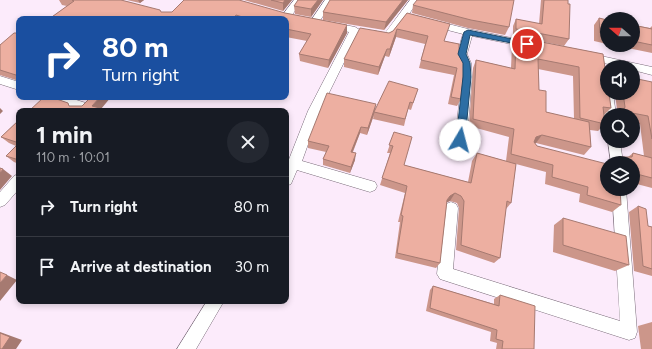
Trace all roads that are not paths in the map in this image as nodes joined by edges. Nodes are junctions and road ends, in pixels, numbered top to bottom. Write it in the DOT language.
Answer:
graph roads {
  1 [pos="299,0"];
  2 [pos="329,0"];
  3 [pos="415,0"];
  4 [pos="402,15"];
  5 [pos="282,16"];
  6 [pos="289,17"];
  7 [pos="308,21"];
  8 [pos="362,31"];
  9 [pos="468,32"];
  10 [pos="540,47"];
  11 [pos="578,53"];
  12 [pos="603,59"];
  13 [pos="652,71"];
  14 [pos="0,80"];
  15 [pos="16,85"];
  16 [pos="61,100"];
  17 [pos="91,100"];
  18 [pos="81,108"];
  19 [pos="84,108"];
  20 [pos="460,150"];
  21 [pos="294,164"];
  22 [pos="289,174"];
  23 [pos="16,183"];
  24 [pos="370,186"];
  25 [pos="619,196"];
  26 [pos="0,201"];
  27 [pos="451,208"];
  28 [pos="214,304"];
  29 [pos="186,349"];
  1 -- 5 [label="street"];
  2 -- 7 [label="street"];
  3 -- 4 [label="street"];
  4 -- 8 [label="street"];
  4 -- 9 [label="street"];
  6 -- 7 [label="street"];
  7 -- 8 [label="street"];
  8 -- 21 [label="street"];
  9 -- 10 [label="street"];
  9 -- 20 [label="street"];
  11 -- 12 [label="street"];
  12 -- 13 [label="street"];
  14 -- 15 [label="street"];
  16 -- 18 [label="street"];
  17 -- 19 [label="street"];
  21 -- 22 [label="street"];
  21 -- 24 [label="street"];
  23 -- 26 [label="street"];
  25 -- 27 [label="street"];
  28 -- 29 [label="street"];
}
